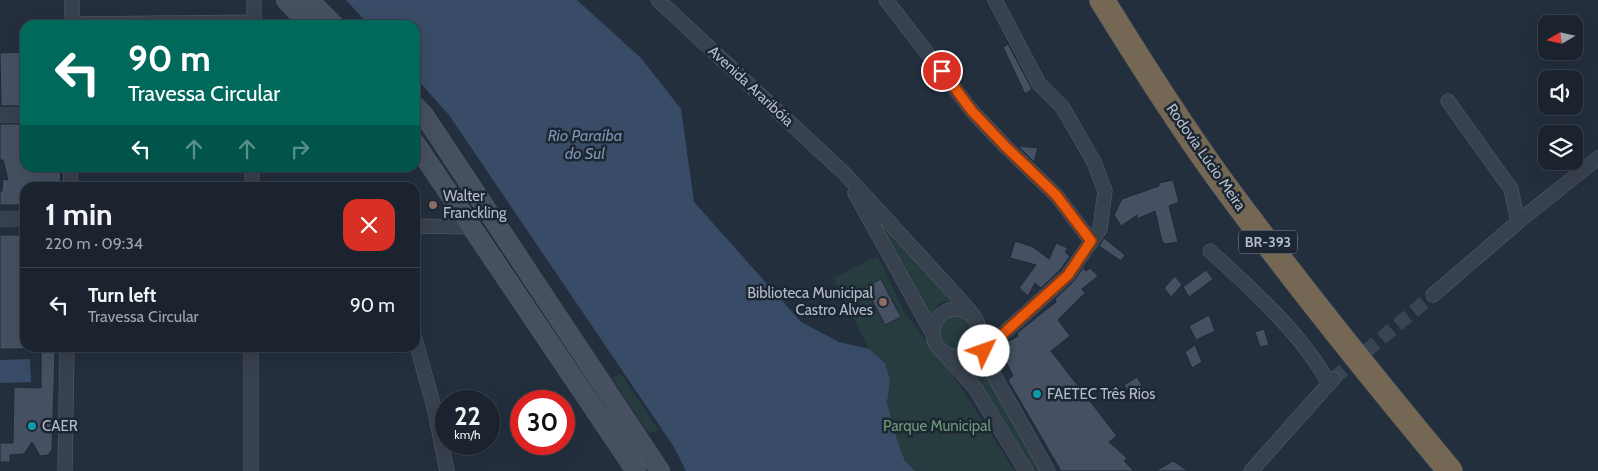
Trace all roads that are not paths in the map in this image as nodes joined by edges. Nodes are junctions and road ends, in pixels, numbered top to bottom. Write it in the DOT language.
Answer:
graph roads {
  1 [pos="72,0"];
  2 [pos="254,0"];
  3 [pos="286,0"];
  4 [pos="309,0"];
  5 [pos="658,0"];
  6 [pos="886,0"];
  7 [pos="995,0"];
  8 [pos="1102,0"];
  9 [pos="72,20"];
  10 [pos="254,20"];
  11 [pos="304,20"];
  12 [pos="329,20"];
  13 [pos="1448,101"];
  14 [pos="420,111"];
  15 [pos="0,115"];
  16 [pos="20,115"];
  17 [pos="420,150"];
  18 [pos="1598,158"];
  19 [pos="844,173"];
  20 [pos="0,218"];
  21 [pos="20,219"];
  22 [pos="1518,222"];
  23 [pos="420,226"];
  24 [pos="471,227"];
  25 [pos="1091,241"];
  26 [pos="1210,251"];
  27 [pos="1433,295"];
  28 [pos="977,322"];
  29 [pos="933,334"];
  30 [pos="939,348"];
  31 [pos="984,351"];
  32 [pos="67,352"];
  33 [pos="252,352"];
  34 [pos="419,352"];
  35 [pos="66,471"];
  36 [pos="251,471"];
  37 [pos="447,471"];
  38 [pos="636,471"];
  39 [pos="660,471"];
  40 [pos="1026,471"];
  41 [pos="1048,471"];
  42 [pos="1251,471"];
  43 [pos="1450,471"];
  1 -- 9 [label="street"];
  2 -- 10 [label="street"];
  3 -- 11 [label="main road"];
  4 -- 12 [label="main road"];
  5 -- 19 [label="street, Avenida Araribóia"];
  6 -- 25 [label="street"];
  7 -- 25 [label="street"];
  8 -- 43 [label="highway, Rodovia Lúcio Meira / BR-393"];
  13 -- 22 [label="street"];
  14 -- 39 [label="main road"];
  15 -- 16 [label="street"];
  17 -- 24 [label="main road"];
  18 -- 22 [label="street"];
  19 -- 28 [label="street, Avenida Araribóia"];
  19 -- 29 [label="street, Avenida Araribóia"];
  20 -- 21 [label="street"];
  22 -- 27 [label="street"];
  23 -- 24 [label="street"];
  24 -- 38 [label="main road"];
  25 -- 31 [label="street"];
  26 -- 42 [label="street"];
  28 -- 29 [label="street"];
  28 -- 30 [label="street"];
  28 -- 31 [label="street"];
  29 -- 30 [label="street, Avenida Araribóia"];
  30 -- 40 [label="street, Avenida Araribóia"];
  31 -- 41 [label="street"];
  32 -- 35 [label="street"];
  33 -- 36 [label="street"];
  34 -- 37 [label="street"];
}
